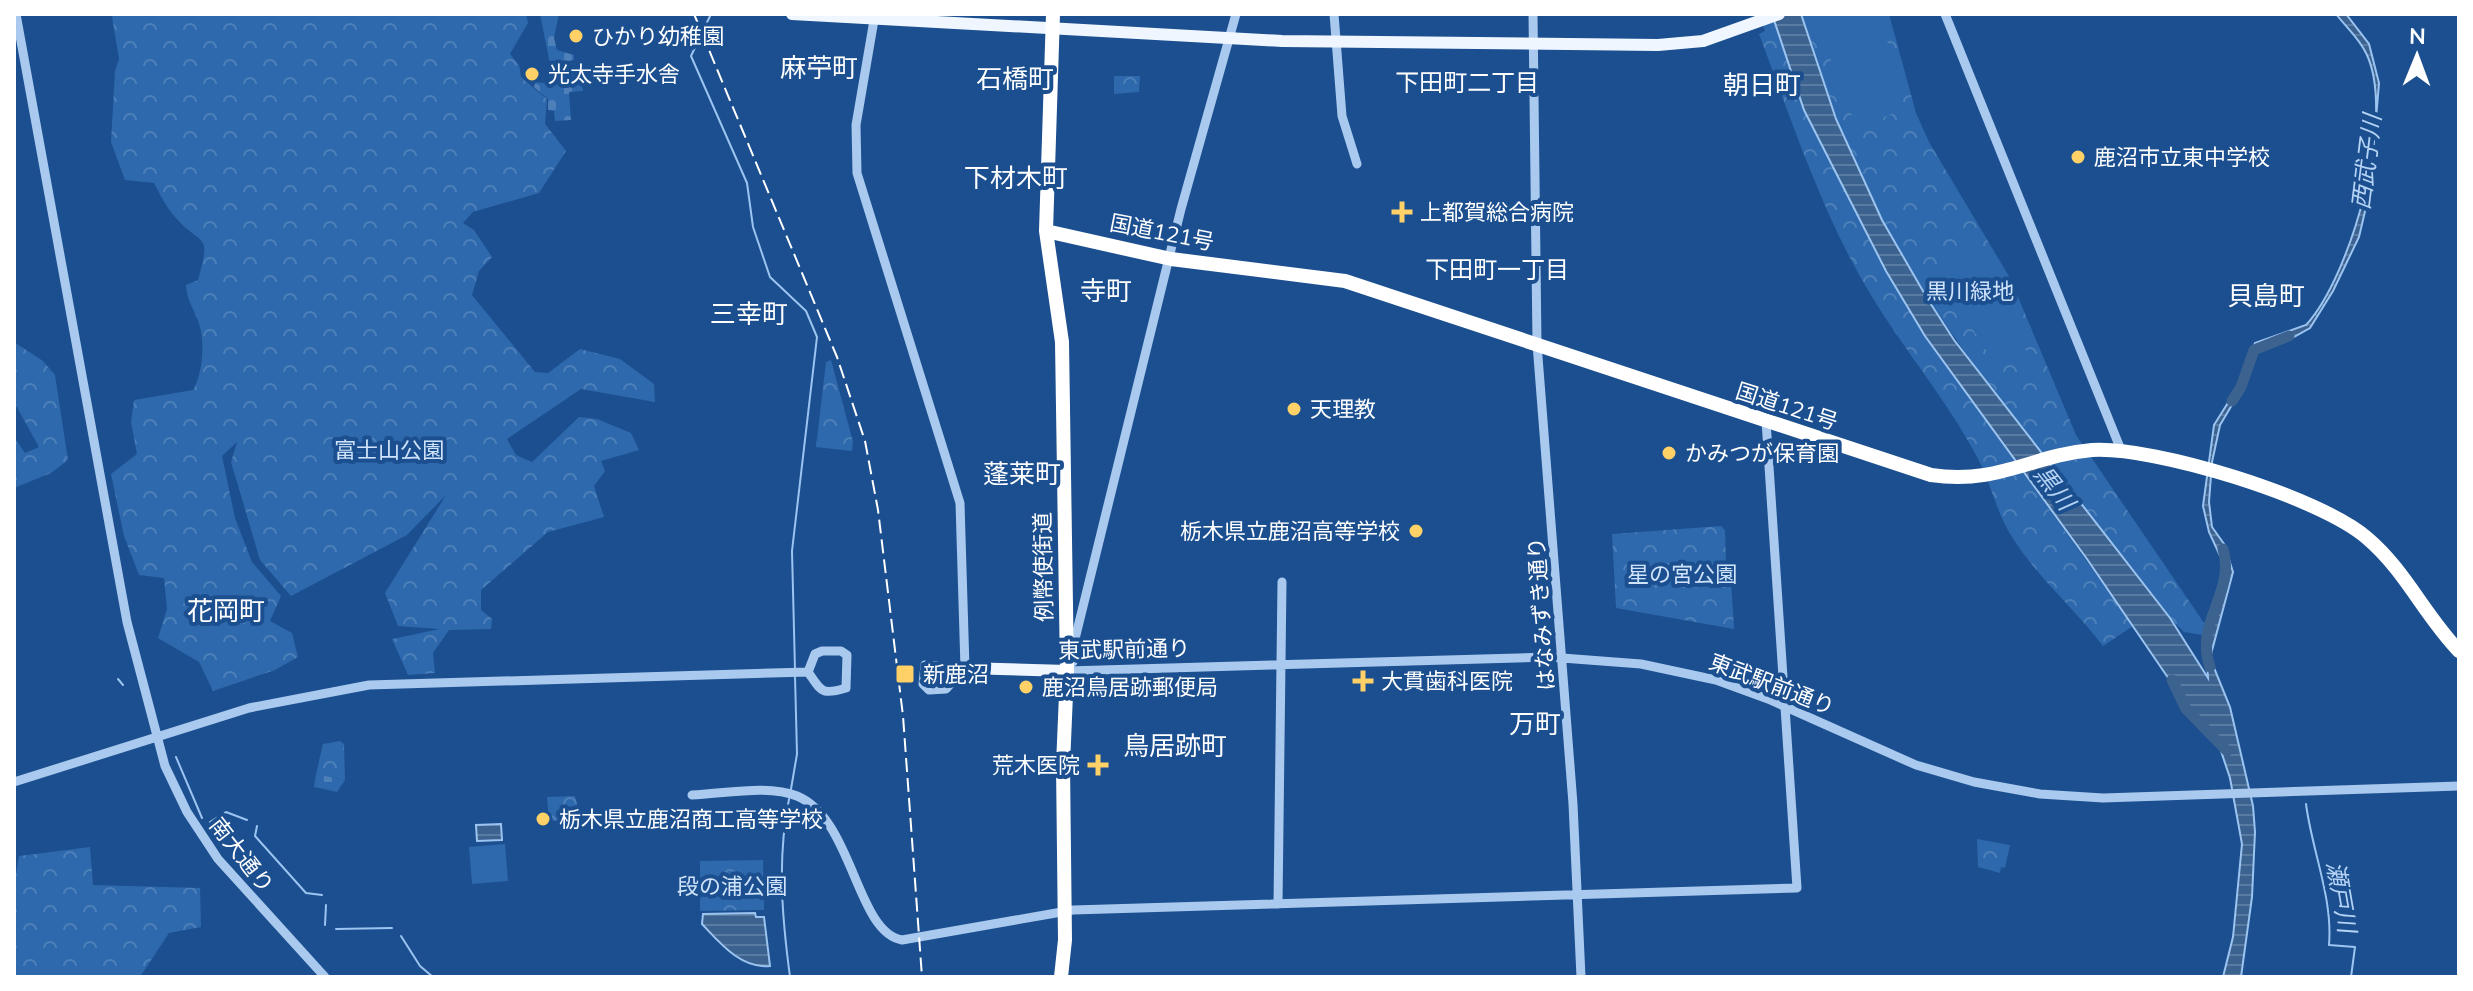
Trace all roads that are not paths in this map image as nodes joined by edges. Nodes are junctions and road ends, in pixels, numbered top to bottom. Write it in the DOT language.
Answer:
graph roads {
  1 [pos="16,14"];
  2 [pos="792,14"];
  3 [pos="1236,14"];
  4 [pos="1334,14"];
  5 [pos="1533,14"];
  6 [pos="1779,14"];
  7 [pos="1945,14"];
  8 [pos="874,20"];
  9 [pos="1052,21"];
  10 [pos="1231,38"];
  11 [pos="1336,43"];
  12 [pos="1533,44"];
  13 [pos="1357,164"];
  14 [pos="1046,231"];
  15 [pos="1171,259"];
  16 [pos="1537,344"];
  17 [pos="1766,421"];
  18 [pos="2121,450"];
  19 [pos="1282,582"];
  20 [pos="2459,651"];
  21 [pos="816,653"];
  22 [pos="1561,657"];
  23 [pos="1279,666"];
  24 [pos="1067,671"];
  25 [pos="805,672"];
  26 [pos="960,672"];
  27 [pos="822,690"];
  28 [pos="1785,706"];
  29 [pos="156,738"];
  30 [pos="14,782"];
  31 [pos="2459,786"];
  32 [pos="692,795"];
  33 [pos="1579,895"];
  34 [pos="1278,904"];
  35 [pos="1065,911"];
  36 [pos="325,977"];
  37 [pos="1061,977"];
  38 [pos="1581,977"];
  1 -- 29 [label="street, 南大通り"];
  2 -- 8 [label="main road"];
  3 -- 10 [label="street"];
  4 -- 11 [label="street"];
  5 -- 12 [label="street, はなみずき通り"];
  6 -- 12 [label="main road"];
  7 -- 18 [label="street"];
  8 -- 9 [label="main road"];
  8 -- 26 [label="street"];
  9 -- 10 [label="main road"];
  9 -- 14 [label="highway, 例幣使街道"];
  10 -- 11 [label="main road"];
  10 -- 15 [label="street"];
  11 -- 12 [label="main road"];
  11 -- 13 [label="street"];
  12 -- 16 [label="street, はなみずき通り"];
  14 -- 15 [label="highway, 国道121号"];
  14 -- 24 [label="highway, 例幣使街道"];
  15 -- 16 [label="highway, 国道121号"];
  15 -- 24 [label="street"];
  16 -- 17 [label="highway, 国道121号"];
  16 -- 22 [label="street, はなみずき通り"];
  17 -- 18 [label="highway, 国道121号"];
  17 -- 28 [label="street"];
  18 -- 20 [label="highway, 国道121号"];
  19 -- 23 [label="street"];
  21 -- 25 [label="street"];
  21 -- 27 [label="street"];
  21 -- 27 [label="street"];
  22 -- 23 [label="street, 東武駅前通り"];
  22 -- 28 [label="street, 東武駅前通り"];
  22 -- 33 [label="street, はなみずき通り"];
  23 -- 24 [label="street, 東武駅前通り"];
  23 -- 34 [label="street"];
  24 -- 26 [label="main road, 東武駅前通り"];
  24 -- 35 [label="highway, 例幣使街道"];
  25 -- 27 [label="street"];
  25 -- 29 [label="street"];
  26 -- 26 [label="street"];
  28 -- 31 [label="street, 東武駅前通り"];
  28 -- 33 [label="street"];
  29 -- 30 [label="street"];
  29 -- 36 [label="street, 南大通り"];
  32 -- 35 [label="street"];
  33 -- 34 [label="street"];
  33 -- 38 [label="street, はなみずき通り"];
  34 -- 35 [label="street"];
  35 -- 37 [label="highway, 例幣使街道"];
}
